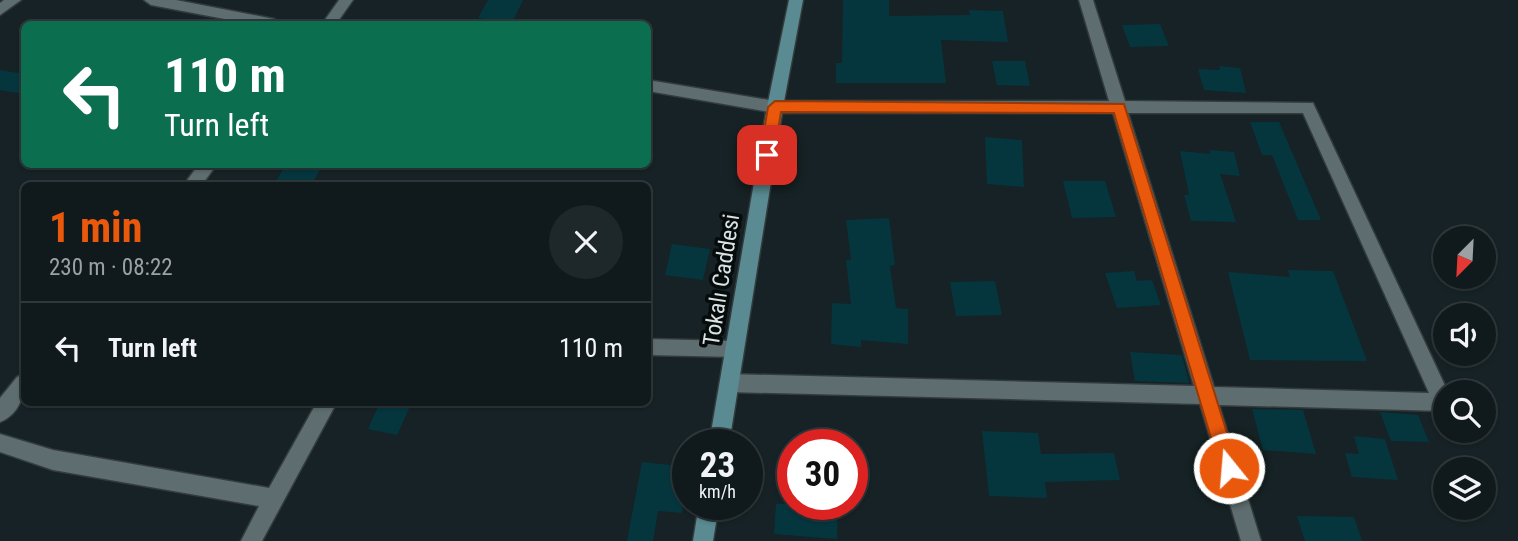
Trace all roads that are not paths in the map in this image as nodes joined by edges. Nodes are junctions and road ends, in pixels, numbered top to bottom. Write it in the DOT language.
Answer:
graph roads {
  1 [pos="14,0"];
  2 [pos="151,0"];
  3 [pos="346,0"];
  4 [pos="796,0"];
  5 [pos="1086,0"];
  6 [pos="0,10"];
  7 [pos="259,21"];
  8 [pos="331,21"];
  9 [pos="651,86"];
  10 [pos="775,107"];
  11 [pos="1119,107"];
  12 [pos="206,168"];
  13 [pos="194,182"];
  14 [pos="651,347"];
  15 [pos="735,349"];
  16 [pos="729,383"];
  17 [pos="21,387"];
  18 [pos="1207,396"];
  19 [pos="326,406"];
  20 [pos="0,413"];
  21 [pos="721,429"];
  22 [pos="0,443"];
  23 [pos="274,499"];
  24 [pos="706,520"];
  25 [pos="251,541"];
  26 [pos="703,541"];
  27 [pos="1251,541"];
  1 -- 6 [label="street"];
  2 -- 7 [label="street"];
  3 -- 8 [label="street"];
  4 -- 10 [label="street, Tokalı Caddesi"];
  5 -- 11 [label="street"];
  9 -- 10 [label="street"];
  10 -- 11 [label="street"];
  10 -- 15 [label="street, Tokalı Caddesi"];
  11 -- 18 [label="street"];
  11 -- 18 [label="street"];
  12 -- 13 [label="street"];
  14 -- 15 [label="street"];
  15 -- 16 [label="street, Tokalı Caddesi"];
  16 -- 18 [label="street"];
  16 -- 21 [label="street, Tokalı Caddesi"];
  17 -- 20 [label="street"];
  18 -- 27 [label="street"];
  19 -- 23 [label="street"];
  22 -- 23 [label="street"];
  23 -- 25 [label="street"];
  24 -- 26 [label="street"];
}
